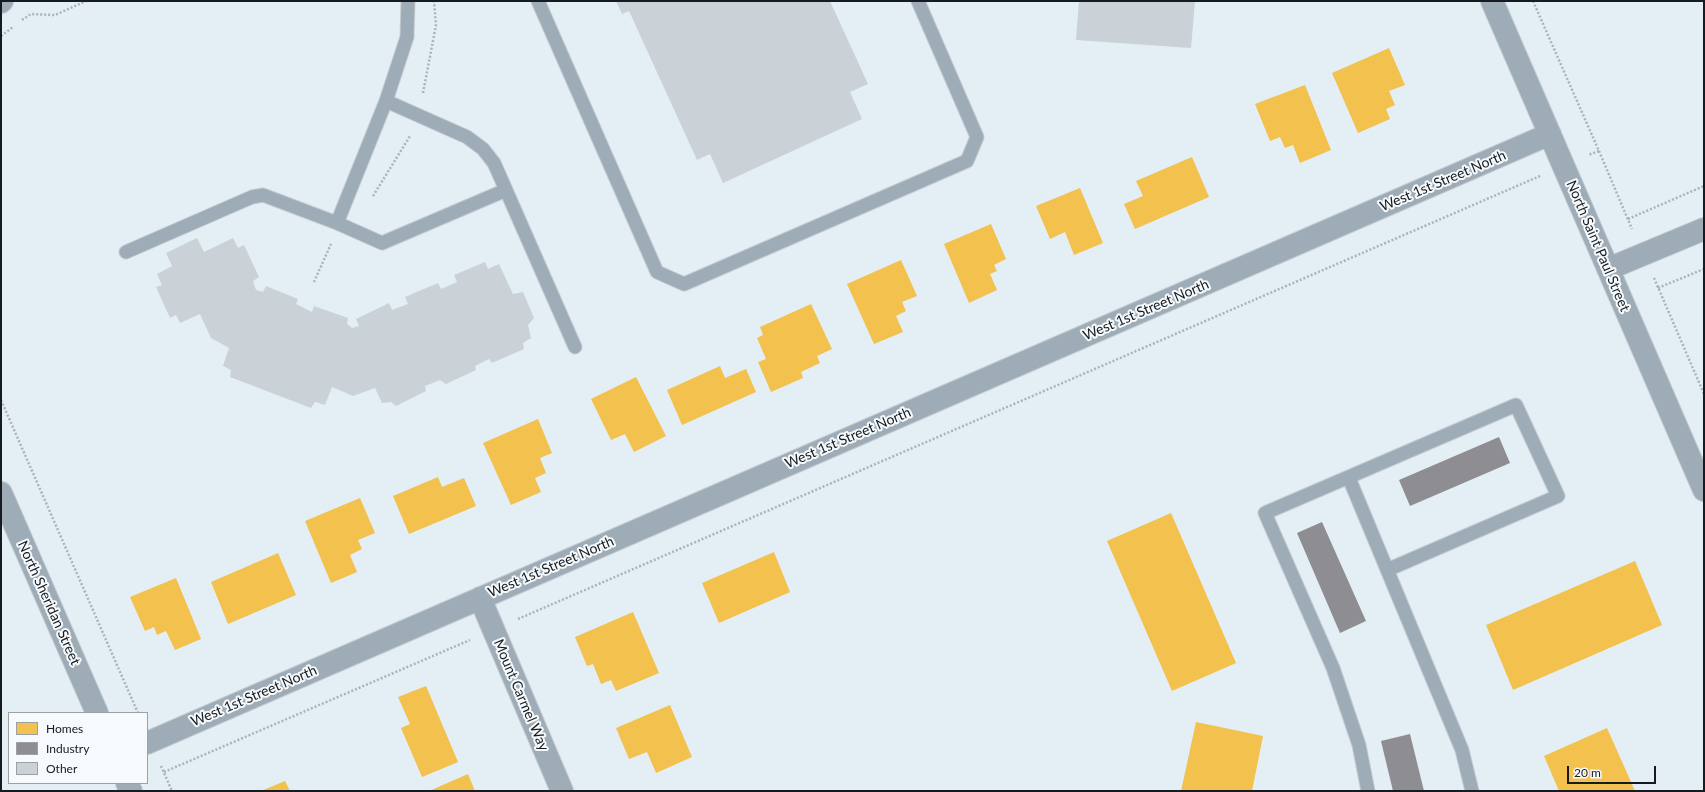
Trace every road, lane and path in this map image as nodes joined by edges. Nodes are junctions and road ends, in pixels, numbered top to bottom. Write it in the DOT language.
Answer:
graph roads {
  1 [pos="86,1"];
  2 [pos="408,1"];
  3 [pos="538,1"];
  4 [pos="918,1"];
  5 [pos="1492,1"];
  6 [pos="1,36"];
  7 [pos="386,101"];
  8 [pos="1550,134"];
  9 [pos="1704,186"];
  10 [pos="506,190"];
  11 [pos="1628,219"];
  12 [pos="337,223"];
  13 [pos="1704,229"];
  14 [pos="126,252"];
  15 [pos="1608,269"];
  16 [pos="1704,269"];
  17 [pos="1658,288"];
  18 [pos="575,347"];
  19 [pos="1,400"];
  20 [pos="1349,478"];
  21 [pos="1704,490"];
  22 [pos="1,493"];
  23 [pos="1387,570"];
  24 [pos="480,598"];
  25 [pos="97,712"];
  26 [pos="138,712"];
  27 [pos="148,743"];
  28 [pos="562,791"];
  29 [pos="1368,791"];
  30 [pos="1472,791"];
  1 -- 6 [label="path"];
  2 -- 7 [label="lane"];
  3 -- 4 [label="lane"];
  5 -- 8 [label="street, North Saint Paul Street"];
  7 -- 10 [label="lane"];
  7 -- 12 [label="lane"];
  8 -- 15 [label="street, North Saint Paul Street"];
  8 -- 24 [label="street, West 1st Street North"];
  9 -- 11 [label="path"];
  10 -- 12 [label="lane"];
  10 -- 18 [label="lane"];
  12 -- 14 [label="lane"];
  13 -- 15 [label="street"];
  15 -- 21 [label="street, North Saint Paul Street"];
  16 -- 17 [label="path"];
  19 -- 26 [label="path"];
  20 -- 23 [label="lane"];
  20 -- 23 [label="lane"];
  20 -- 29 [label="lane"];
  22 -- 25 [label="street, North Sheridan Street"];
  23 -- 30 [label="lane"];
  24 -- 27 [label="street, West 1st Street North"];
  24 -- 28 [label="street, Mount Carmel Way"];
}
